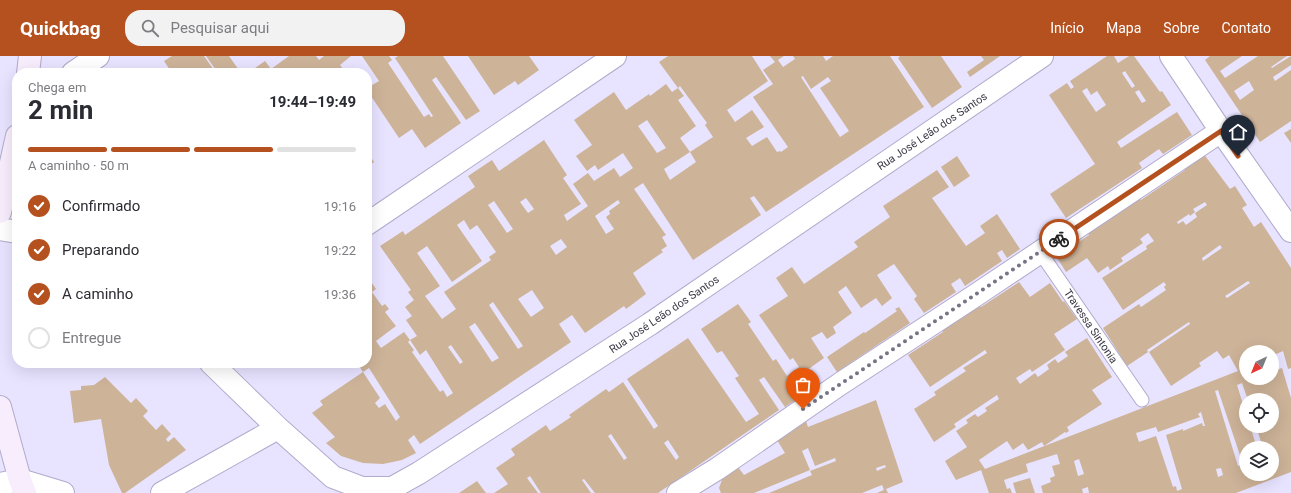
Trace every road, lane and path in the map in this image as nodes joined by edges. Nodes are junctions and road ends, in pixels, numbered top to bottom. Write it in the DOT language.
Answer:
graph roads {
  1 [pos="30,56"];
  2 [pos="98,56"];
  3 [pos="616,56"];
  4 [pos="1042,56"];
  5 [pos="1171,56"];
  6 [pos="29,68"];
  7 [pos="80,68"];
  8 [pos="1221,131"];
  9 [pos="12,158"];
  10 [pos="0,212"];
  11 [pos="372,221"];
  12 [pos="0,229"];
  13 [pos="12,231"];
  14 [pos="1291,231"];
  15 [pos="1040,252"];
  16 [pos="216,368"];
  17 [pos="1142,400"];
  18 [pos="0,407"];
  19 [pos="278,428"];
  20 [pos="15,486"];
  21 [pos="63,493"];
  22 [pos="162,493"];
  23 [pos="678,493"];
  1 -- 6 [label="main road"];
  2 -- 7 [label="street"];
  3 -- 11 [label="street"];
  4 -- 19 [label="street, Rua José Leão dos Santos"];
  5 -- 8 [label="street"];
  8 -- 14 [label="street"];
  8 -- 15 [label="street"];
  9 -- 10 [label="main road"];
  12 -- 13 [label="street"];
  15 -- 17 [label="lane, Travessa Sintonia"];
  15 -- 23 [label="street"];
  16 -- 19 [label="street, Rua José Leão dos Santos"];
  18 -- 20 [label="main road"];
  19 -- 22 [label="street"];
  20 -- 21 [label="street"];
}
